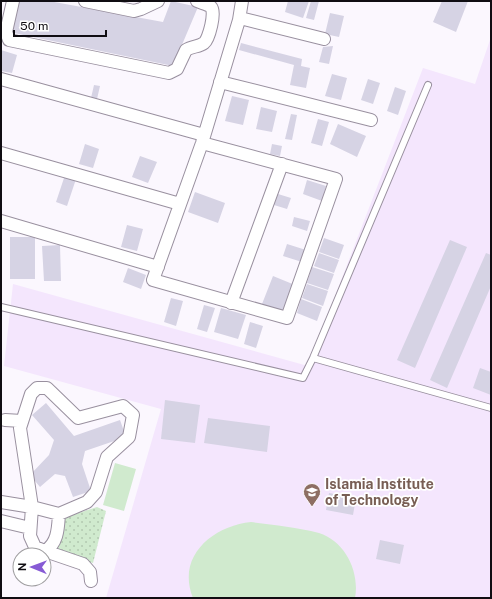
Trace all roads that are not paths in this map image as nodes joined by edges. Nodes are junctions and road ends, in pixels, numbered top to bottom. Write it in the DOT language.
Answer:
graph roads {
  1 [pos="13,1"];
  2 [pos="85,1"];
  3 [pos="158,1"];
  4 [pos="197,1"];
  5 [pos="242,1"];
  6 [pos="240,18"];
  7 [pos="324,39"];
  8 [pos="1,79"];
  9 [pos="220,82"];
  10 [pos="428,85"];
  11 [pos="371,120"];
  12 [pos="203,139"];
  13 [pos="1,153"];
  14 [pos="282,164"];
  15 [pos="180,204"];
  16 [pos="1,221"];
  17 [pos="158,267"];
  18 [pos="231,303"];
  19 [pos="1,307"];
  20 [pos="313,358"];
  21 [pos="491,408"];
  22 [pos="5,420"];
  23 [pos="22,421"];
  24 [pos="1,502"];
  25 [pos="32,507"];
  26 [pos="59,514"];
  27 [pos="1,521"];
  28 [pos="30,528"];
  29 [pos="35,547"];
  30 [pos="52,547"];
  31 [pos="52,554"];
  32 [pos="91,581"];
  1 -- 4 [label="street"];
  2 -- 3 [label="street"];
  5 -- 6 [label="street"];
  6 -- 7 [label="street"];
  6 -- 9 [label="street"];
  8 -- 12 [label="street"];
  9 -- 11 [label="street"];
  9 -- 12 [label="street"];
  10 -- 20 [label="lane"];
  12 -- 14 [label="street"];
  12 -- 15 [label="street"];
  13 -- 15 [label="street"];
  14 -- 18 [label="street"];
  14 -- 18 [label="street"];
  15 -- 17 [label="street"];
  16 -- 17 [label="street"];
  17 -- 18 [label="street"];
  19 -- 20 [label="lane"];
  20 -- 21 [label="lane"];
  22 -- 23 [label="street"];
  23 -- 25 [label="street"];
  23 -- 26 [label="street"];
  24 -- 25 [label="street"];
  25 -- 26 [label="street"];
  25 -- 28 [label="street"];
  26 -- 30 [label="street"];
  27 -- 28 [label="street"];
  28 -- 29 [label="street"];
  31 -- 32 [label="street"];
}
